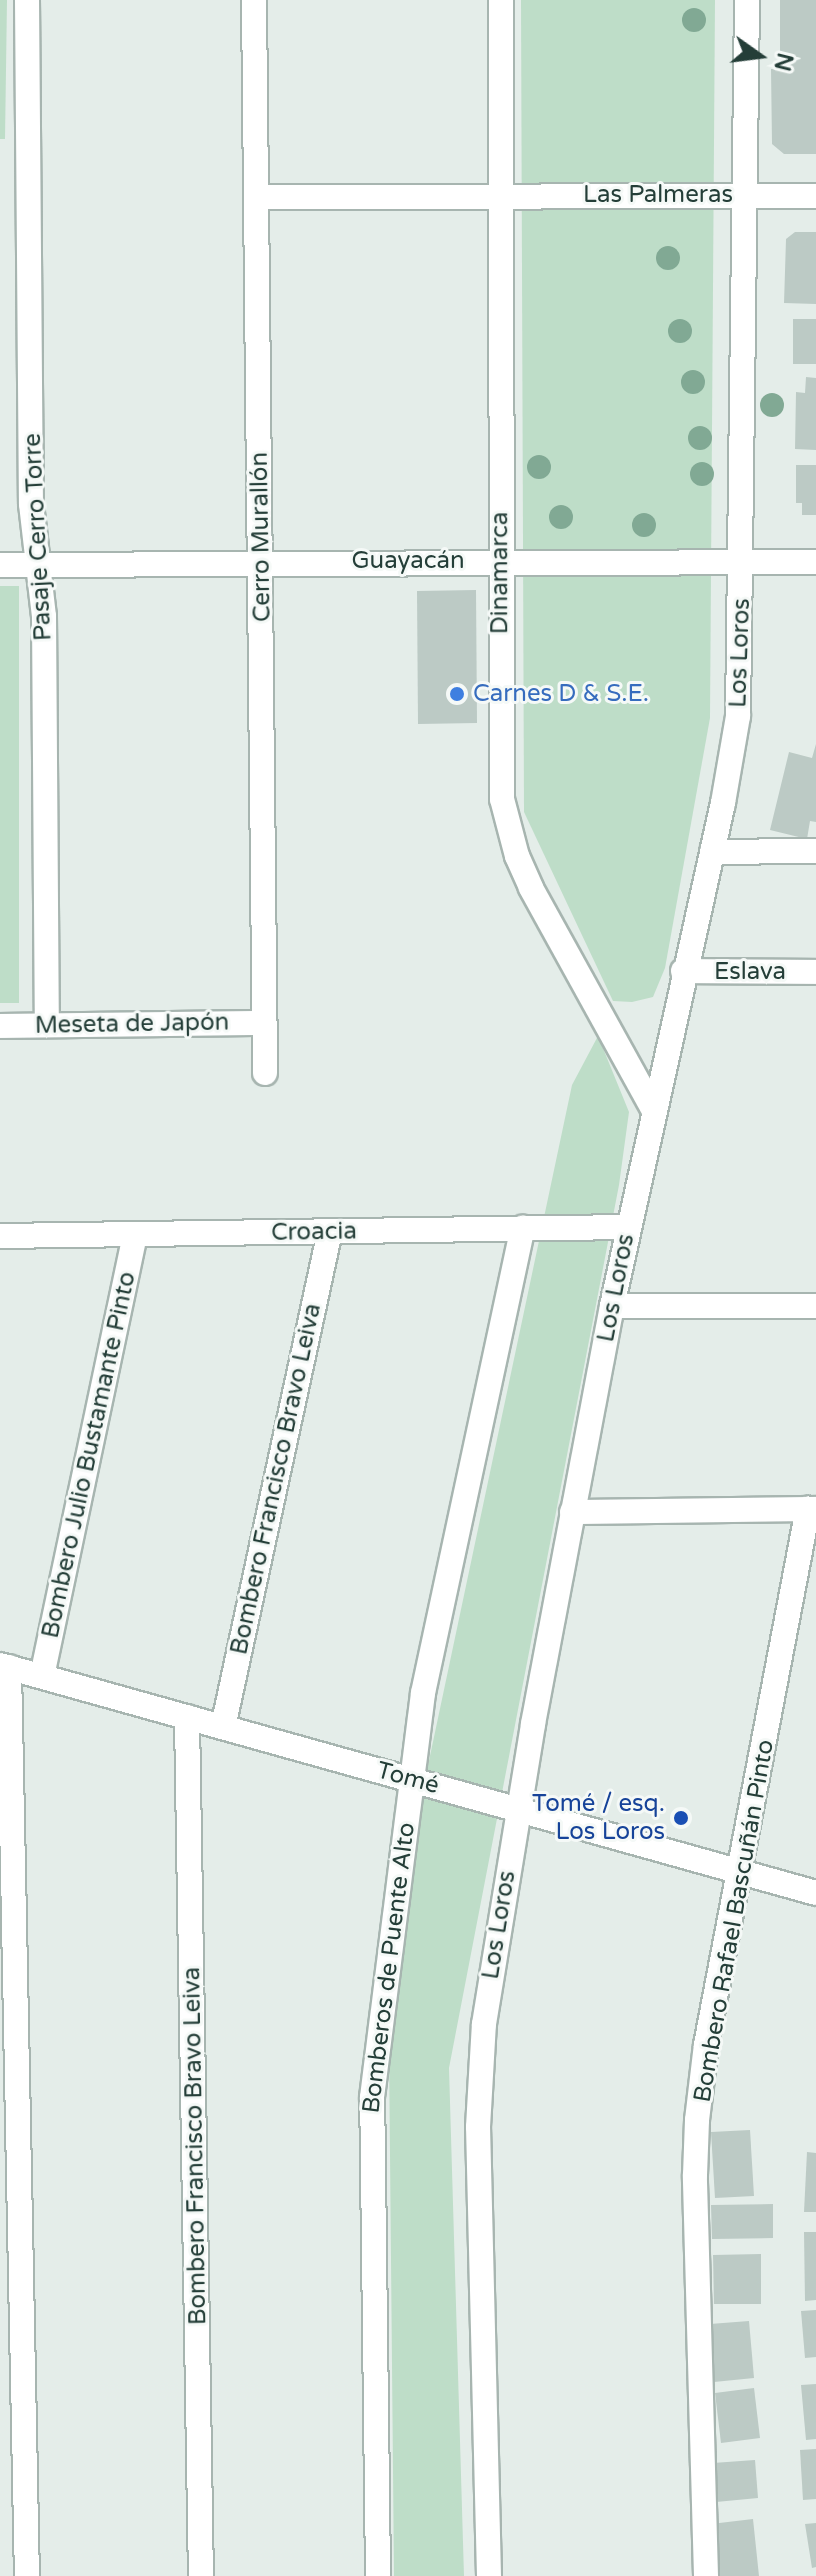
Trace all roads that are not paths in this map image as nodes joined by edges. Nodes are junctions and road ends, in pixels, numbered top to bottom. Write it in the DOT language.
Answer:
graph roads {
  1 [pos="27,0"];
  2 [pos="254,0"];
  3 [pos="501,0"];
  4 [pos="747,0"];
  5 [pos="501,194"];
  6 [pos="746,195"];
  7 [pos="816,196"];
  8 [pos="257,197"];
  9 [pos="499,561"];
  10 [pos="261,562"];
  11 [pos="742,562"];
  12 [pos="816,562"];
  13 [pos="38,564"];
  14 [pos="0,565"];
  15 [pos="816,851"];
  16 [pos="712,852"];
  17 [pos="683,971"];
  18 [pos="816,972"];
  19 [pos="264,1023"];
  20 [pos="47,1025"];
  21 [pos="0,1026"];
  22 [pos="265,1073"];
  23 [pos="653,1109"];
  24 [pos="628,1227"];
  25 [pos="523,1228"];
  26 [pos="330,1231"];
  27 [pos="135,1235"];
  28 [pos="0,1236"];
  29 [pos="612,1306"];
  30 [pos="816,1306"];
  31 [pos="812,1509"];
  32 [pos="572,1512"];
  33 [pos="4,1666"];
  34 [pos="42,1676"];
  35 [pos="187,1717"];
  36 [pos="223,1727"];
  37 [pos="411,1780"];
  38 [pos="518,1809"];
  39 [pos="738,1871"];
  40 [pos="816,1893"];
  41 [pos="27,2576"];
  42 [pos="201,2576"];
  43 [pos="378,2576"];
  44 [pos="489,2576"];
  45 [pos="706,2576"];
  1 -- 13 [label="street, Pasaje Cerro Torre"];
  2 -- 8 [label="street, Cerro Murallón"];
  3 -- 5 [label="street, Dinamarca"];
  4 -- 6 [label="street, Los Loros"];
  5 -- 6 [label="street, Las Palmeras"];
  5 -- 8 [label="street, Las Palmeras"];
  5 -- 9 [label="street, Dinamarca"];
  6 -- 7 [label="street, Las Palmeras"];
  6 -- 11 [label="street, Los Loros"];
  8 -- 10 [label="street, Cerro Murallón"];
  9 -- 10 [label="street, Guayacán"];
  9 -- 11 [label="street, Guayacán"];
  9 -- 23 [label="street, Dinamarca"];
  10 -- 13 [label="street, Guayacán"];
  10 -- 19 [label="street, Cerro Murallón"];
  11 -- 12 [label="street, Guayacán"];
  11 -- 16 [label="street, Los Loros"];
  13 -- 14 [label="street, Guayacán"];
  13 -- 20 [label="street, Pasaje Cerro Torre"];
  15 -- 16 [label="street"];
  16 -- 17 [label="street, Los Loros"];
  17 -- 18 [label="street, Eslava"];
  17 -- 23 [label="street, Los Loros"];
  19 -- 20 [label="street, Meseta de Japón"];
  19 -- 22 [label="street, Cerro Murallón"];
  20 -- 21 [label="street, Meseta de Japón"];
  23 -- 24 [label="street, Los Loros"];
  24 -- 25 [label="street, Croacia"];
  24 -- 29 [label="street, Los Loros"];
  25 -- 26 [label="street, Croacia"];
  25 -- 37 [label="street, Bomberos de Puente Alto"];
  26 -- 27 [label="street, Croacia"];
  26 -- 36 [label="street, Bombero Francisco Bravo Leiva"];
  27 -- 28 [label="street, Croacia"];
  27 -- 34 [label="street, Bombero Julio Bustamante Pinto"];
  29 -- 30 [label="street"];
  29 -- 32 [label="street, Los Loros"];
  31 -- 32 [label="street"];
  31 -- 39 [label="street, Bombero Rafael Bascuñán Pinto"];
  32 -- 38 [label="street, Los Loros"];
  33 -- 34 [label="street, Tomé"];
  33 -- 41 [label="street"];
  34 -- 35 [label="street, Tomé"];
  35 -- 36 [label="street, Tomé"];
  35 -- 42 [label="street, Bombero Francisco Bravo Leiva"];
  36 -- 37 [label="street, Tomé"];
  37 -- 38 [label="street, Tomé"];
  37 -- 43 [label="street, Bomberos de Puente Alto"];
  38 -- 39 [label="street, Tomé"];
  38 -- 44 [label="street, Los Loros"];
  39 -- 40 [label="street, Tomé"];
  39 -- 45 [label="street, Bombero Rafael Bascuñán Pinto"];
}
